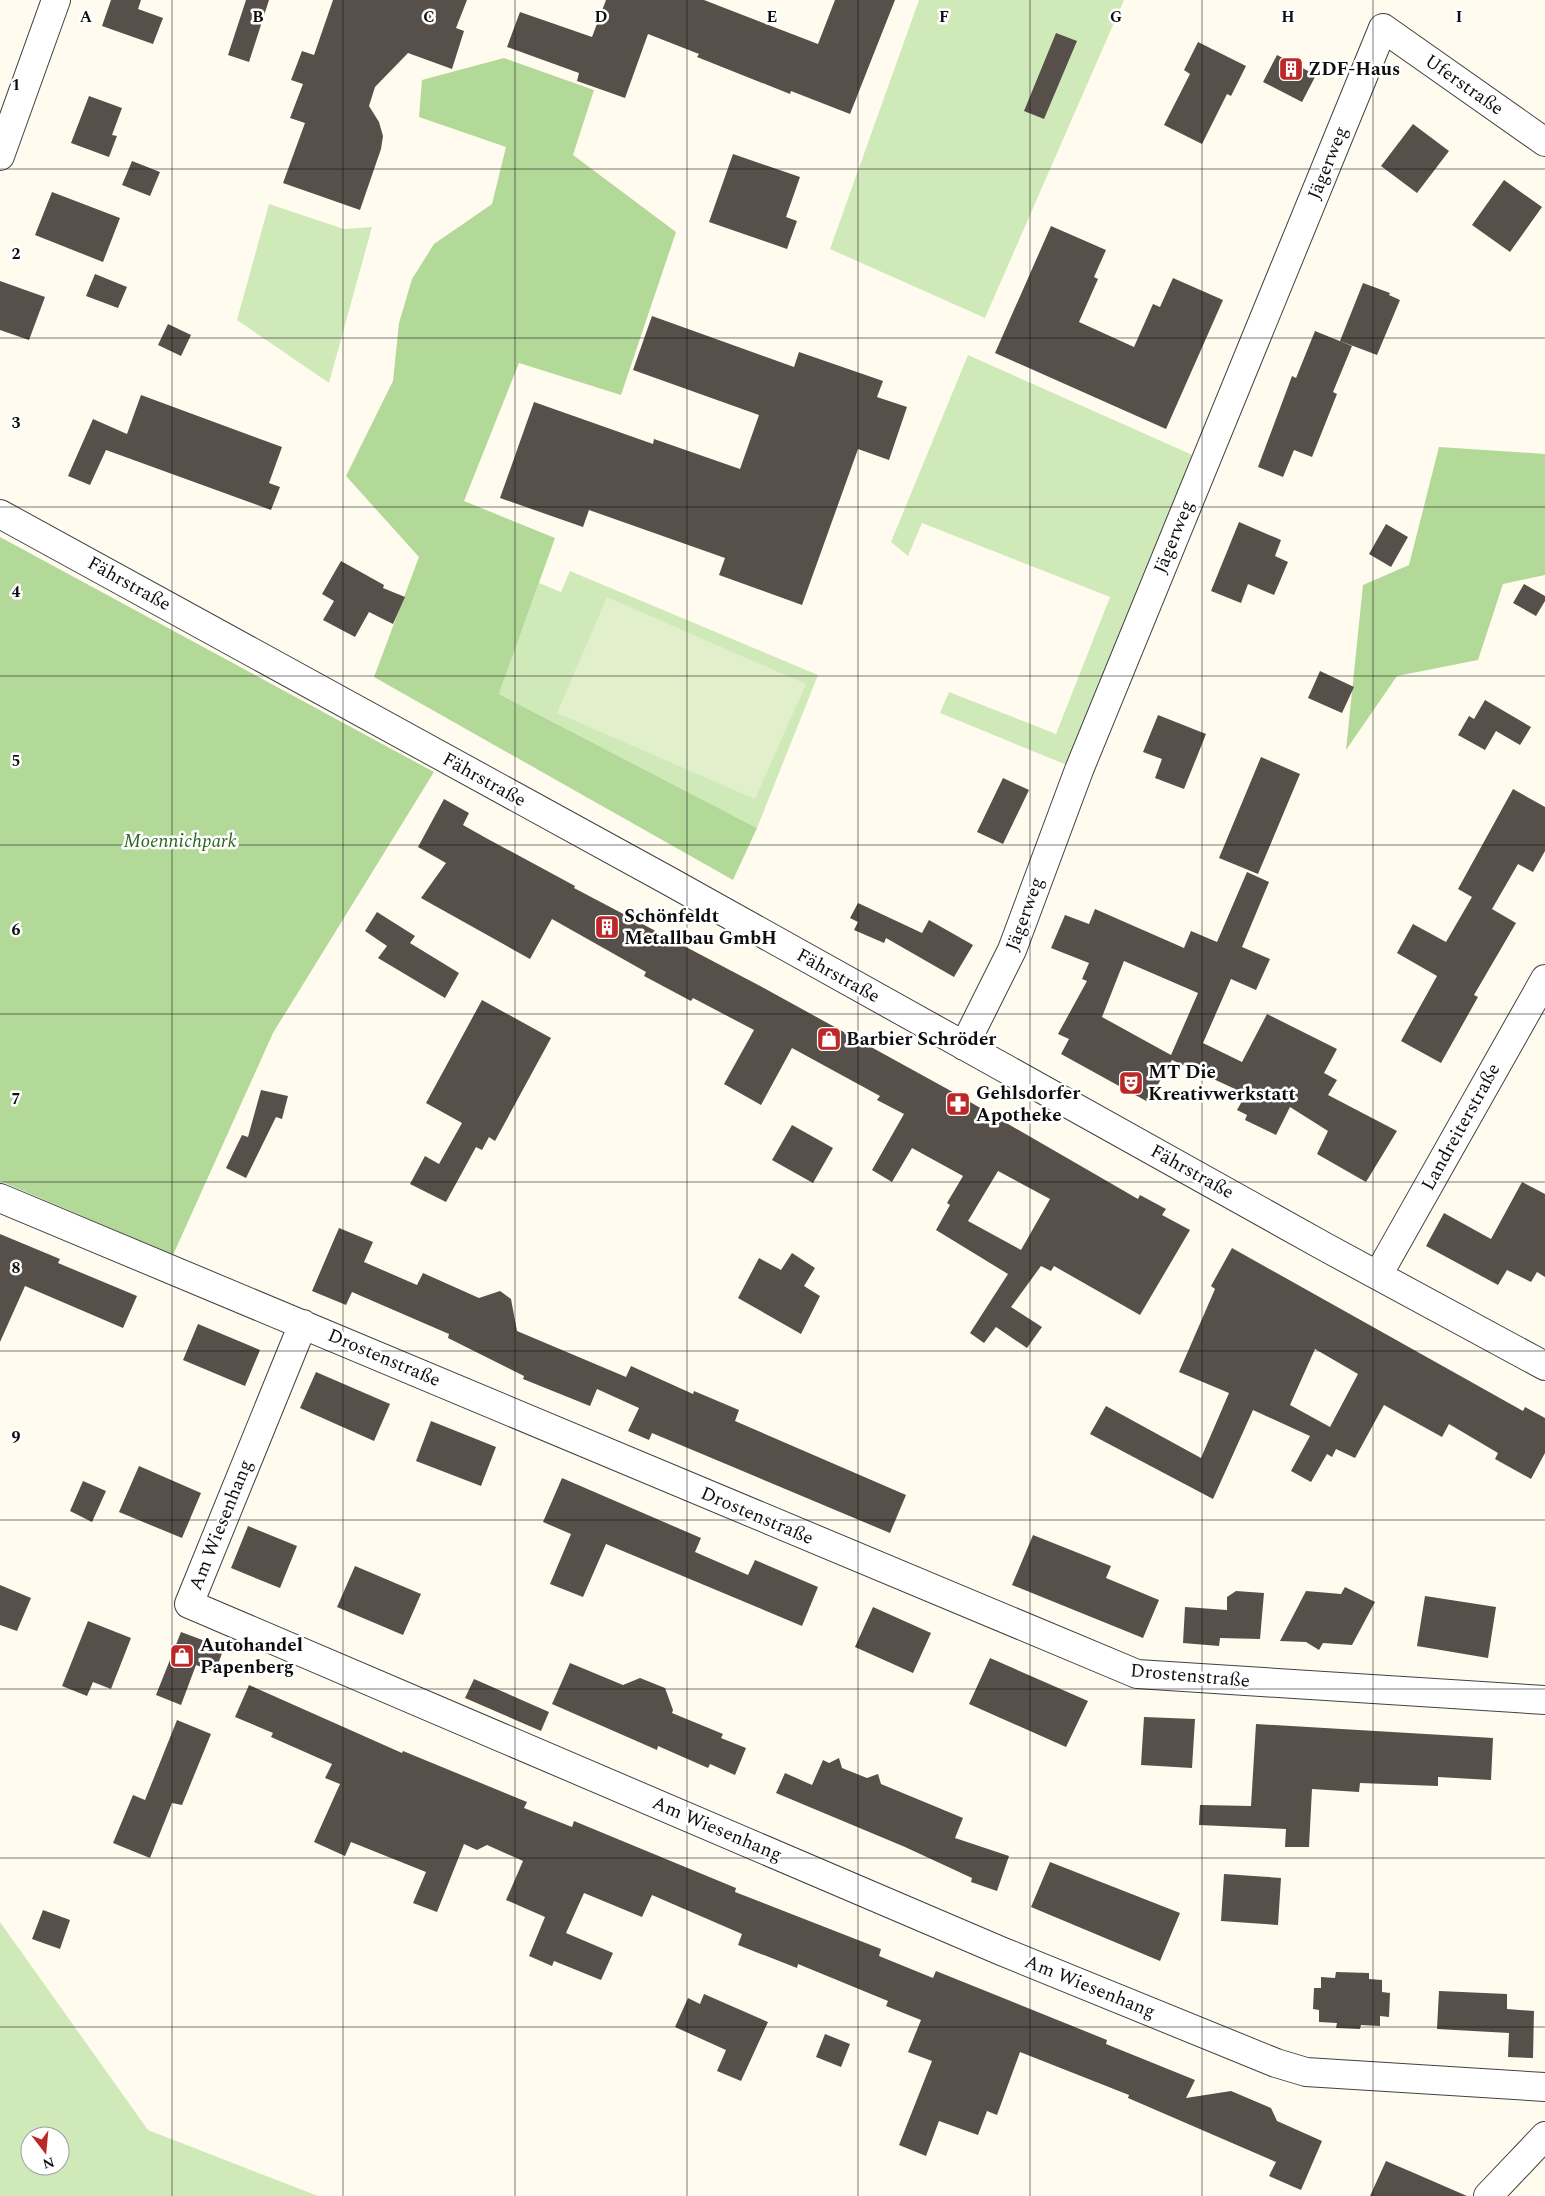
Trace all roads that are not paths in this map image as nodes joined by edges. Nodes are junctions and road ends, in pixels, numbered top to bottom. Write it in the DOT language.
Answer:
graph roads {
  1 [pos="56,0"];
  2 [pos="1384,28"];
  3 [pos="1545,142"];
  4 [pos="0,156"];
  5 [pos="0,514"];
  6 [pos="1545,979"];
  7 [pos="964,1046"];
  8 [pos="0,1198"];
  9 [pos="1378,1275"];
  10 [pos="303,1324"];
  11 [pos="1545,1366"];
  12 [pos="1545,1700"];
  13 [pos="1545,2087"];
  14 [pos="1545,2136"];
  15 [pos="1488,2196"];
  1 -- 4 [label="street"];
  2 -- 3 [label="street, Uferstraße"];
  2 -- 7 [label="street, Jägerweg"];
  5 -- 7 [label="street, Fährstraße"];
  6 -- 9 [label="street, Landreiterstraße"];
  7 -- 9 [label="street, Fährstraße"];
  8 -- 10 [label="street, Drostenstraße"];
  9 -- 11 [label="street, Fährstraße"];
  10 -- 12 [label="street, Drostenstraße"];
  10 -- 13 [label="street, Am Wiesenhang"];
  14 -- 15 [label="street"];
}
